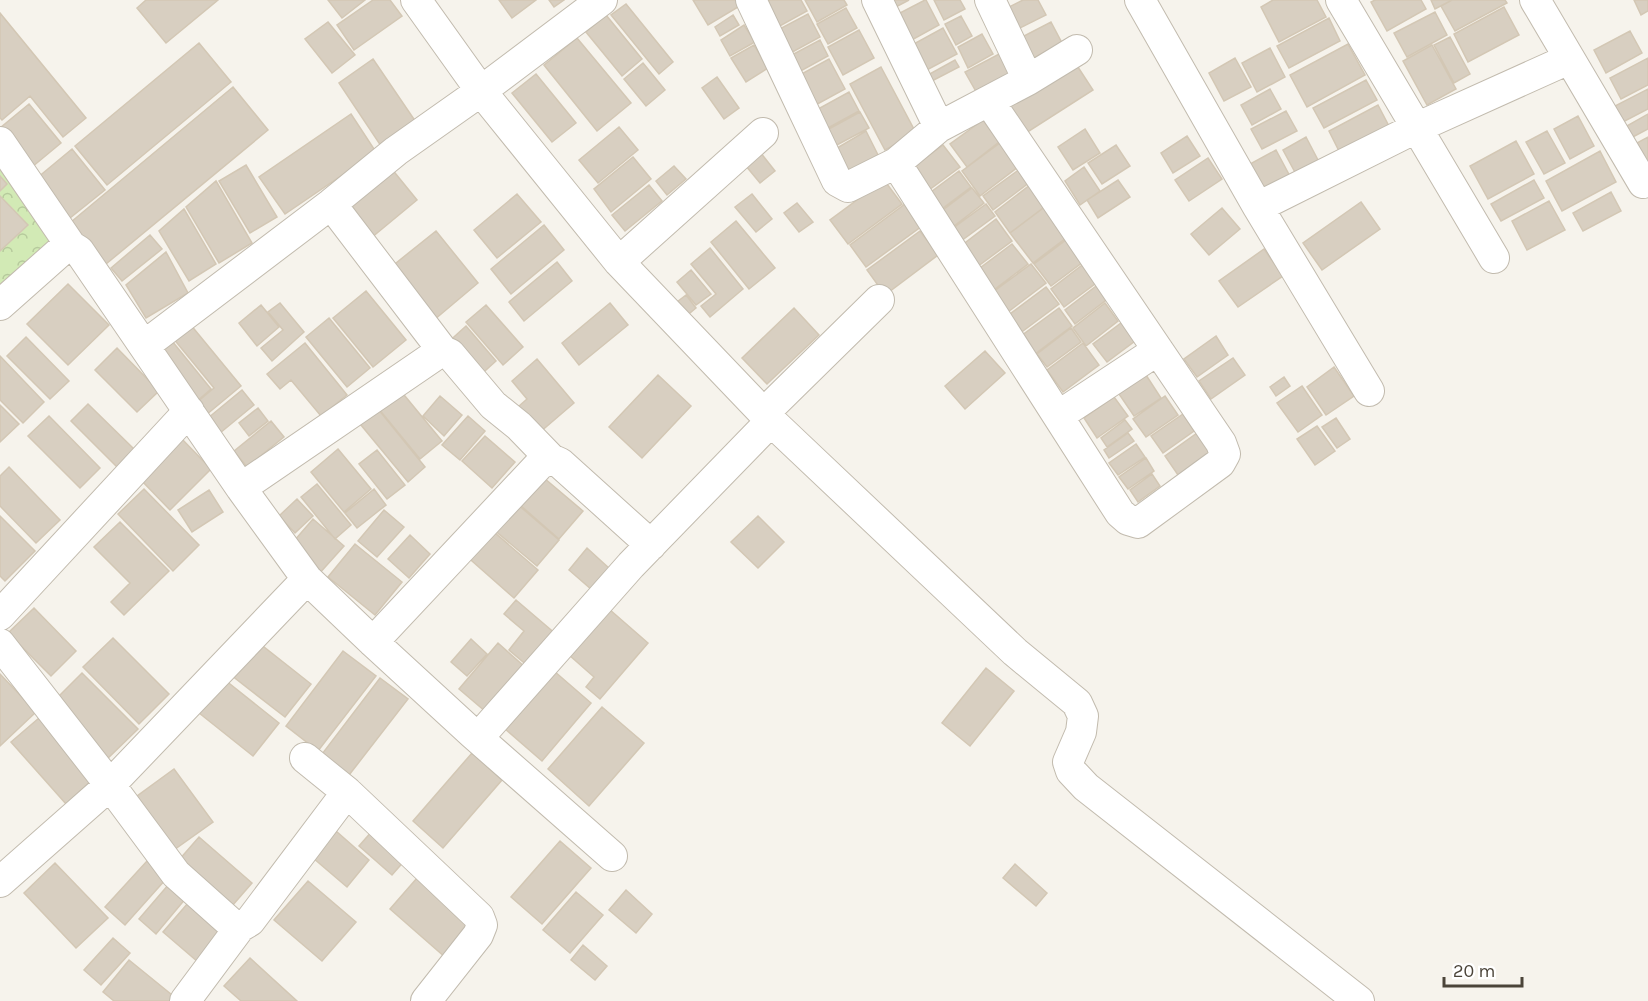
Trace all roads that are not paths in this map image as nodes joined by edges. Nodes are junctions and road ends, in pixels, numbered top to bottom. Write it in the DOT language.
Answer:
graph roads {
  1 [pos="416,0"];
  2 [pos="602,0"];
  3 [pos="751,0"];
  4 [pos="877,0"];
  5 [pos="990,0"];
  6 [pos="1140,0"];
  7 [pos="1341,0"];
  8 [pos="1535,0"];
  9 [pos="1077,50"];
  10 [pos="1569,59"];
  11 [pos="1028,80"];
  12 [pos="481,91"];
  13 [pos="989,101"];
  14 [pos="939,128"];
  15 [pos="1416,128"];
  16 [pos="763,133"];
  17 [pos="0,142"];
  18 [pos="897,163"];
  19 [pos="1643,183"];
  20 [pos="331,204"];
  21 [pos="1258,207"];
  22 [pos="71,246"];
  23 [pos="1494,258"];
  24 [pos="619,262"];
  25 [pos="879,300"];
  26 [pos="0,305"];
  27 [pos="145,345"];
  28 [pos="1158,350"];
  29 [pos="443,351"];
  30 [pos="1369,391"];
  31 [pos="189,411"];
  32 [pos="1058,416"];
  33 [pos="767,417"];
  34 [pos="551,459"];
  35 [pos="241,488"];
  36 [pos="651,545"];
  37 [pos="307,579"];
  38 [pos="4,602"];
  39 [pos="373,642"];
  40 [pos="0,644"];
  41 [pos="478,738"];
  42 [pos="305,758"];
  43 [pos="110,785"];
  44 [pos="347,792"];
  45 [pos="612,856"];
  46 [pos="0,882"];
  47 [pos="240,927"];
  48 [pos="185,1001"];
  49 [pos="426,1001"];
  50 [pos="1359,1001"];
  1 -- 12 [label="street"];
  2 -- 12 [label="street"];
  3 -- 18 [label="street"];
  4 -- 14 [label="street"];
  5 -- 11 [label="street"];
  6 -- 21 [label="street"];
  7 -- 15 [label="street"];
  8 -- 10 [label="street"];
  9 -- 11 [label="street"];
  10 -- 15 [label="street"];
  10 -- 19 [label="street"];
  11 -- 13 [label="street"];
  12 -- 20 [label="street"];
  12 -- 24 [label="street"];
  13 -- 14 [label="street"];
  13 -- 28 [label="street"];
  14 -- 18 [label="street"];
  15 -- 21 [label="street"];
  15 -- 23 [label="street"];
  16 -- 24 [label="street"];
  17 -- 22 [label="street"];
  18 -- 32 [label="street"];
  20 -- 27 [label="street"];
  20 -- 29 [label="street"];
  21 -- 30 [label="street"];
  22 -- 26 [label="street"];
  22 -- 27 [label="street"];
  24 -- 33 [label="street"];
  25 -- 33 [label="street"];
  27 -- 31 [label="street"];
  28 -- 32 [label="street"];
  28 -- 32 [label="street"];
  29 -- 34 [label="street"];
  29 -- 35 [label="street"];
  31 -- 35 [label="street"];
  31 -- 38 [label="street"];
  33 -- 36 [label="street"];
  33 -- 50 [label="street"];
  34 -- 36 [label="street"];
  34 -- 39 [label="street"];
  35 -- 37 [label="street"];
  36 -- 41 [label="street"];
  37 -- 39 [label="street"];
  37 -- 43 [label="street"];
  39 -- 41 [label="street"];
  40 -- 43 [label="street"];
  41 -- 45 [label="street"];
  42 -- 44 [label="street"];
  43 -- 46 [label="street"];
  43 -- 47 [label="street"];
  44 -- 47 [label="street"];
  44 -- 49 [label="street"];
  47 -- 48 [label="street"];
}
